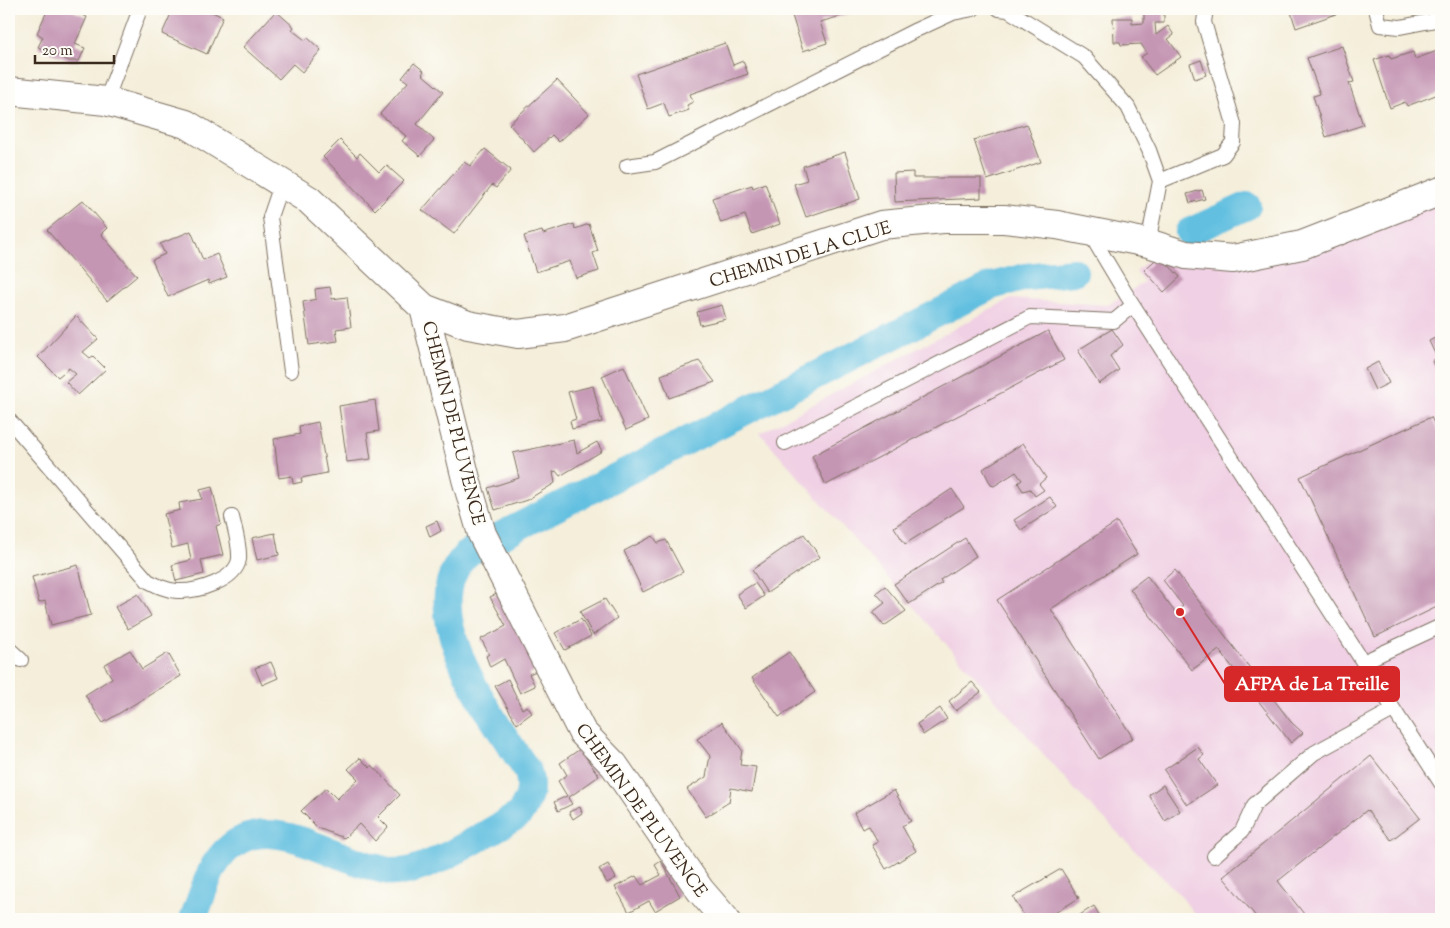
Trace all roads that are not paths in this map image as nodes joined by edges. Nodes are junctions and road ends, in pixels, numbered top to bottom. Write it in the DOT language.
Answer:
graph roads {
  1 [pos="140,9"];
  2 [pos="973,9"];
  3 [pos="999,9"];
  4 [pos="1206,9"];
  5 [pos="1376,9"];
  6 [pos="1441,19"];
  7 [pos="9,91"];
  8 [pos="106,101"];
  9 [pos="627,166"];
  10 [pos="1160,181"];
  11 [pos="282,182"];
  12 [pos="1441,191"];
  13 [pos="1088,231"];
  14 [pos="1148,242"];
  15 [pos="1134,305"];
  16 [pos="424,308"];
  17 [pos="291,371"];
  18 [pos="9,420"];
  19 [pos="785,443"];
  20 [pos="232,517"];
  21 [pos="1441,626"];
  22 [pos="9,650"];
  23 [pos="21,660"];
  24 [pos="1364,662"];
  25 [pos="1393,710"];
  26 [pos="1441,783"];
  27 [pos="1214,856"];
  28 [pos="725,919"];
  1 -- 8 [label="lane"];
  2 -- 9 [label="lane"];
  3 -- 10 [label="lane"];
  4 -- 10 [label="lane"];
  5 -- 6 [label="lane"];
  7 -- 8 [label="street, CHEMIN DE PLUVENCE"];
  8 -- 11 [label="street, CHEMIN DE PLUVENCE"];
  10 -- 14 [label="lane"];
  11 -- 16 [label="street, CHEMIN DE PLUVENCE"];
  11 -- 17 [label="lane"];
  12 -- 14 [label="street, CHEMIN DE LA CLUE"];
  13 -- 14 [label="street, CHEMIN DE LA CLUE"];
  13 -- 15 [label="lane"];
  13 -- 16 [label="street, CHEMIN DE LA CLUE"];
  15 -- 19 [label="lane"];
  15 -- 24 [label="lane"];
  16 -- 28 [label="street, CHEMIN DE PLUVENCE"];
  18 -- 20 [label="lane"];
  21 -- 24 [label="lane"];
  22 -- 23 [label="lane"];
  24 -- 25 [label="lane"];
  25 -- 26 [label="lane"];
  25 -- 27 [label="lane"];
}
